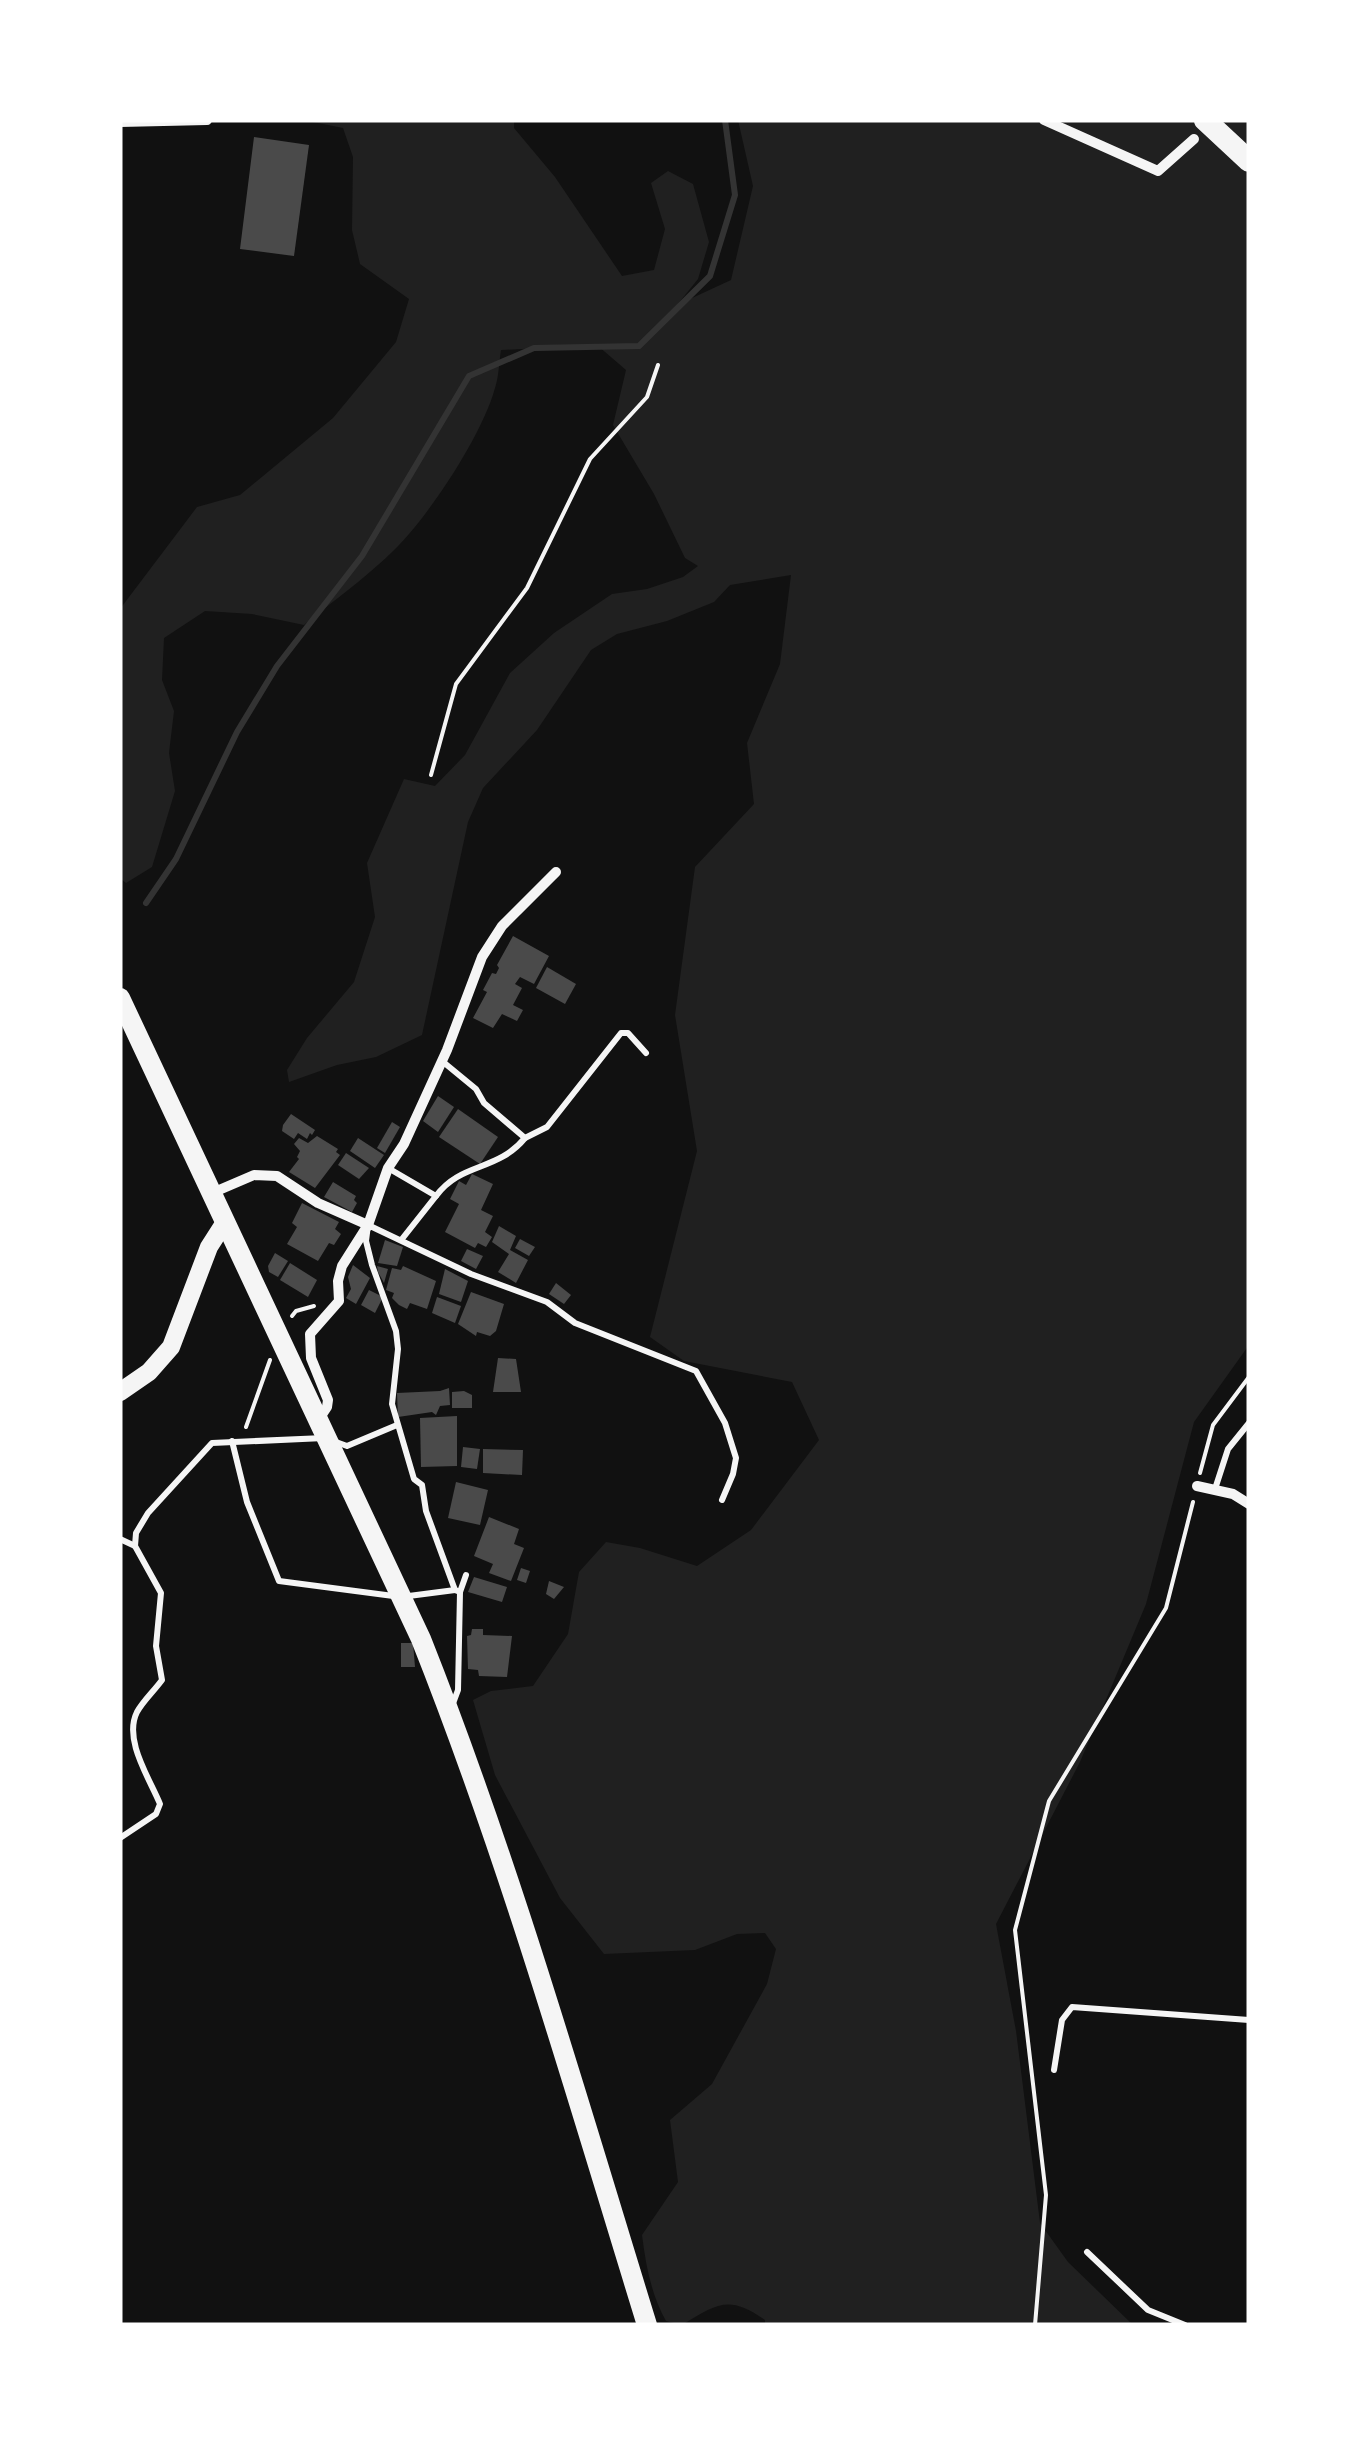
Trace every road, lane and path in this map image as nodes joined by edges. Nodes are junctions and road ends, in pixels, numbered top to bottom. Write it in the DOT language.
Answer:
graph roads {
  1 [pos="207,120"];
  2 [pos="1044,120"];
  3 [pos="120,122"];
  4 [pos="1199,130"];
  5 [pos="1249,161"];
  6 [pos="658,365"];
  7 [pos="430,776"];
  8 [pos="556,872"];
  9 [pos="120,998"];
  10 [pos="646,1053"];
  11 [pos="442,1061"];
  12 [pos="524,1138"];
  13 [pos="388,1168"];
  14 [pos="212,1193"];
  15 [pos="436,1196"];
  16 [pos="225,1222"];
  17 [pos="368,1225"];
  18 [pos="402,1239"];
  19 [pos="267,1366"];
  20 [pos="1249,1377"];
  21 [pos="120,1392"];
  22 [pos="1249,1423"];
  23 [pos="397,1425"];
  24 [pos="321,1429"];
  25 [pos="245,1430"];
  26 [pos="232,1440"];
  27 [pos="1197,1486"];
  28 [pos="1215,1490"];
  29 [pos="722,1500"];
  30 [pos="1249,1504"];
  31 [pos="120,1539"];
  32 [pos="135,1546"];
  33 [pos="466,1575"];
  34 [pos="458,1591"];
  35 [pos="401,1597"];
  36 [pos="450,1712"];
  37 [pos="120,1838"];
  38 [pos="1249,2020"];
  39 [pos="1054,2070"];
  40 [pos="1087,2252"];
  41 [pos="647,2325"];
  42 [pos="1034,2325"];
  43 [pos="1184,2325"];
  1 -- 3 [label="street"];
  2 -- 4 [label="street"];
  4 -- 5 [label="highway"];
  6 -- 7 [label="path"];
  8 -- 11 [label="street"];
  9 -- 14 [label="highway"];
  10 -- 12 [label="lane"];
  11 -- 12 [label="lane"];
  11 -- 13 [label="street"];
  12 -- 15 [label="lane"];
  13 -- 15 [label="lane"];
  13 -- 17 [label="street"];
  14 -- 16 [label="highway"];
  14 -- 17 [label="street"];
  15 -- 18 [label="lane"];
  16 -- 21 [label="main road"];
  16 -- 24 [label="highway"];
  17 -- 18 [label="lane"];
  17 -- 23 [label="lane"];
  17 -- 24 [label="street"];
  18 -- 29 [label="lane"];
  19 -- 25 [label="path"];
  20 -- 27 [label="path"];
  22 -- 28 [label="lane"];
  23 -- 24 [label="lane"];
  23 -- 34 [label="lane"];
  24 -- 26 [label="lane"];
  24 -- 35 [label="highway"];
  26 -- 32 [label="lane"];
  26 -- 35 [label="lane"];
  27 -- 28 [label="street"];
  27 -- 42 [label="path"];
  28 -- 30 [label="street"];
  31 -- 32 [label="lane"];
  32 -- 37 [label="lane"];
  33 -- 34 [label="lane"];
  34 -- 35 [label="lane"];
  34 -- 36 [label="lane"];
  35 -- 36 [label="highway"];
  36 -- 41 [label="highway"];
  38 -- 39 [label="lane"];
  40 -- 43 [label="lane"];
}
